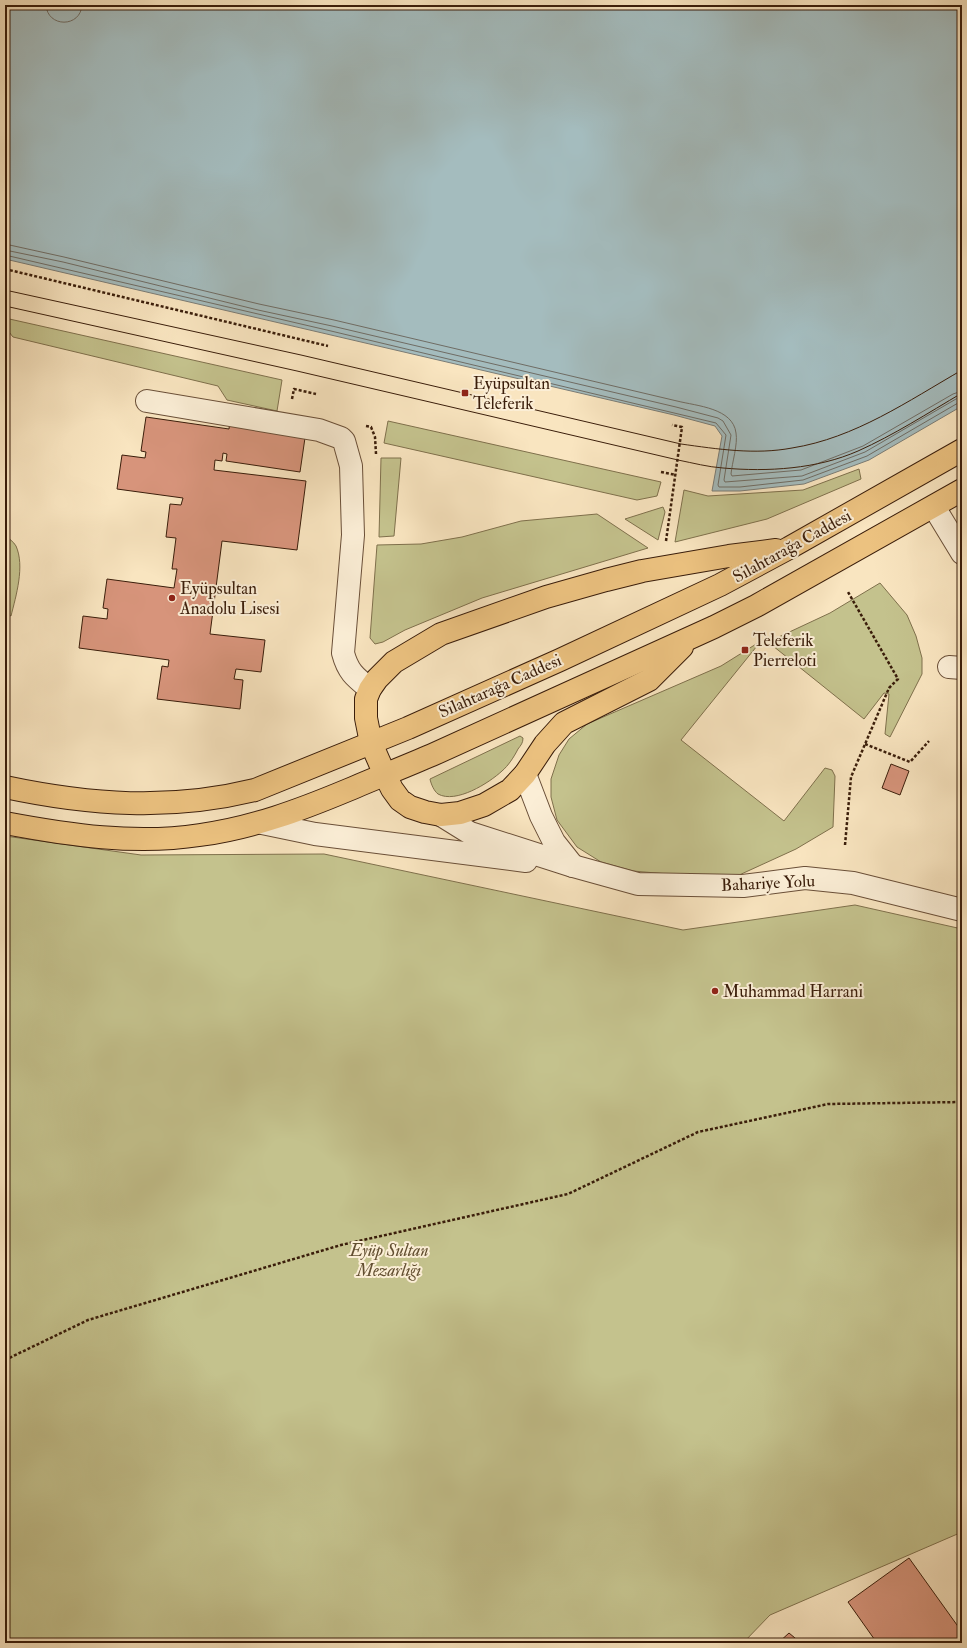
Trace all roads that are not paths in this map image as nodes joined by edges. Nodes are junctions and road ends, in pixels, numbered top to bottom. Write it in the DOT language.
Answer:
graph roads {
  1 [pos="147,401"];
  2 [pos="962,450"];
  3 [pos="962,490"];
  4 [pos="934,507"];
  5 [pos="789,548"];
  6 [pos="962,553"];
  7 [pos="691,637"];
  8 [pos="370,689"];
  9 [pos="371,743"];
  10 [pos="525,774"];
  11 [pos="385,775"];
  12 [pos="5,787"];
  13 [pos="442,815"];
  14 [pos="5,823"];
  15 [pos="262,823"];
  16 [pos="573,866"];
  17 [pos="962,910"];
  1 -- 8 [label="street"];
  2 -- 5 [label="main road, Silahtarağa Caddesi"];
  3 -- 4 [label="main road, Silahtarağa Caddesi"];
  4 -- 6 [label="street"];
  4 -- 7 [label="main road, Silahtarağa Caddesi"];
  5 -- 8 [label="main road"];
  5 -- 9 [label="main road, Silahtarağa Caddesi"];
  7 -- 10 [label="main road"];
  7 -- 11 [label="main road, Silahtarağa Caddesi"];
  8 -- 9 [label="main road"];
  9 -- 11 [label="main road"];
  9 -- 12 [label="main road, Silahtarağa Caddesi"];
  10 -- 13 [label="main road"];
  10 -- 16 [label="street"];
  11 -- 13 [label="main road"];
  11 -- 15 [label="main road, Silahtarağa Caddesi"];
  13 -- 16 [label="street"];
  14 -- 15 [label="main road, Silahtarağa Caddesi"];
  15 -- 16 [label="street"];
  16 -- 17 [label="street, Bahariye Yolu"];
}
